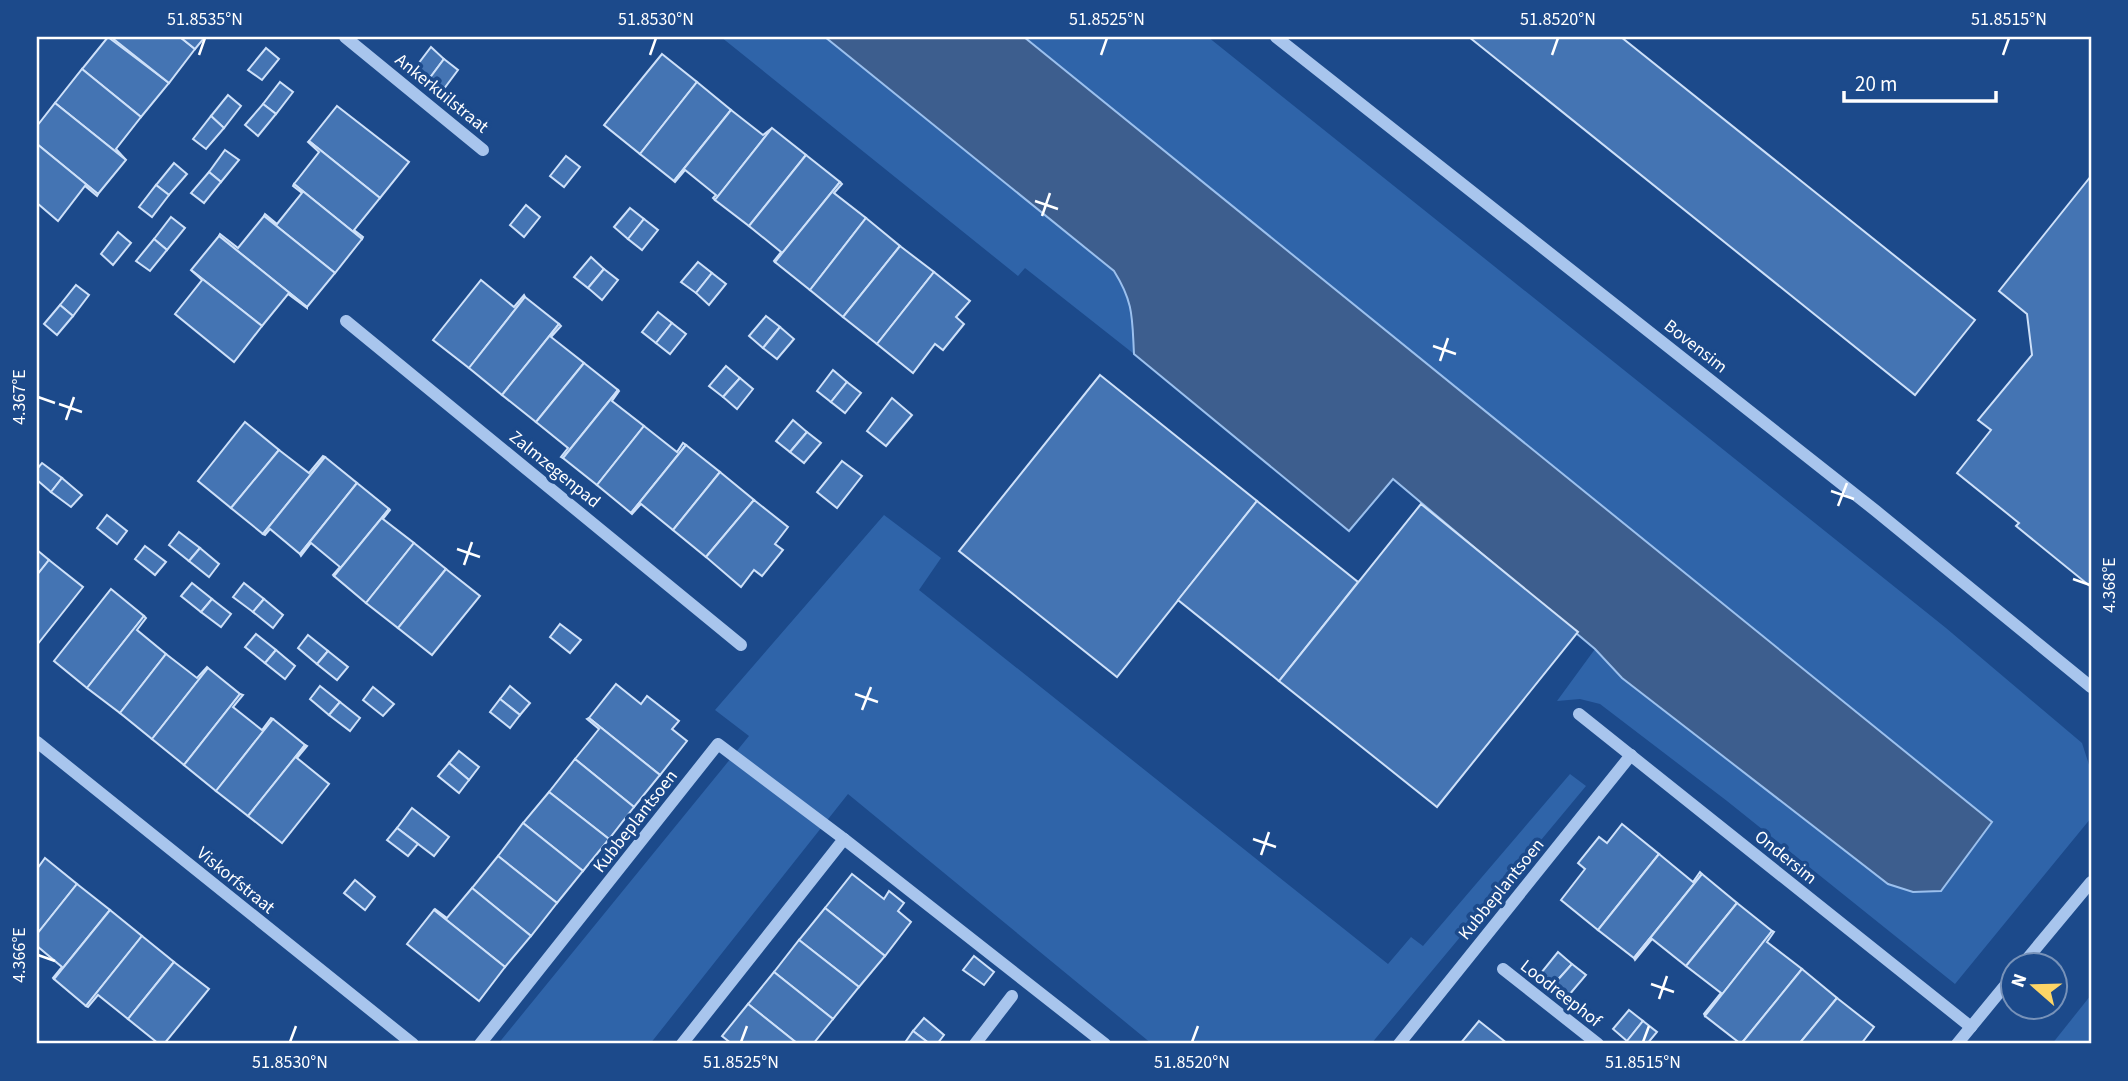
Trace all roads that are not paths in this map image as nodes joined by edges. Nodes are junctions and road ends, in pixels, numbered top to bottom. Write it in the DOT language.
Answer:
graph roads {
  1 [pos="345,37"];
  2 [pos="1276,37"];
  3 [pos="483,150"];
  4 [pos="346,321"];
  5 [pos="741,645"];
  6 [pos="2091,687"];
  7 [pos="1579,714"];
  8 [pos="37,742"];
  9 [pos="1631,755"];
  10 [pos="844,839"];
  11 [pos="2091,882"];
  12 [pos="2034,951"];
  13 [pos="1503,969"];
  14 [pos="1998,994"];
  15 [pos="1012,996"];
  16 [pos="1971,1027"];
  17 [pos="414,1044"];
  18 [pos="480,1044"];
  19 [pos="682,1044"];
  20 [pos="975,1044"];
  21 [pos="1105,1044"];
  22 [pos="1399,1044"];
  23 [pos="1598,1044"];
  24 [pos="1957,1044"];
  1 -- 3 [label="street, Ankerkuilstraat"];
  2 -- 6 [label="street, Bovensim"];
  4 -- 5 [label="street, Zalmzegenpad"];
  7 -- 9 [label="street, Ondersim"];
  8 -- 17 [label="street, Viskorfstraat"];
  9 -- 16 [label="street, Ondersim"];
  9 -- 22 [label="street, Kubbeplantsoen"];
  10 -- 18 [label="street, Kubbeplantsoen"];
  10 -- 19 [label="street"];
  10 -- 21 [label="street, Kubbeplantsoen"];
  11 -- 12 [label="street"];
  13 -- 23 [label="street, Loodreephof"];
  14 -- 16 [label="street"];
  15 -- 20 [label="street"];
  16 -- 24 [label="street"];
}
